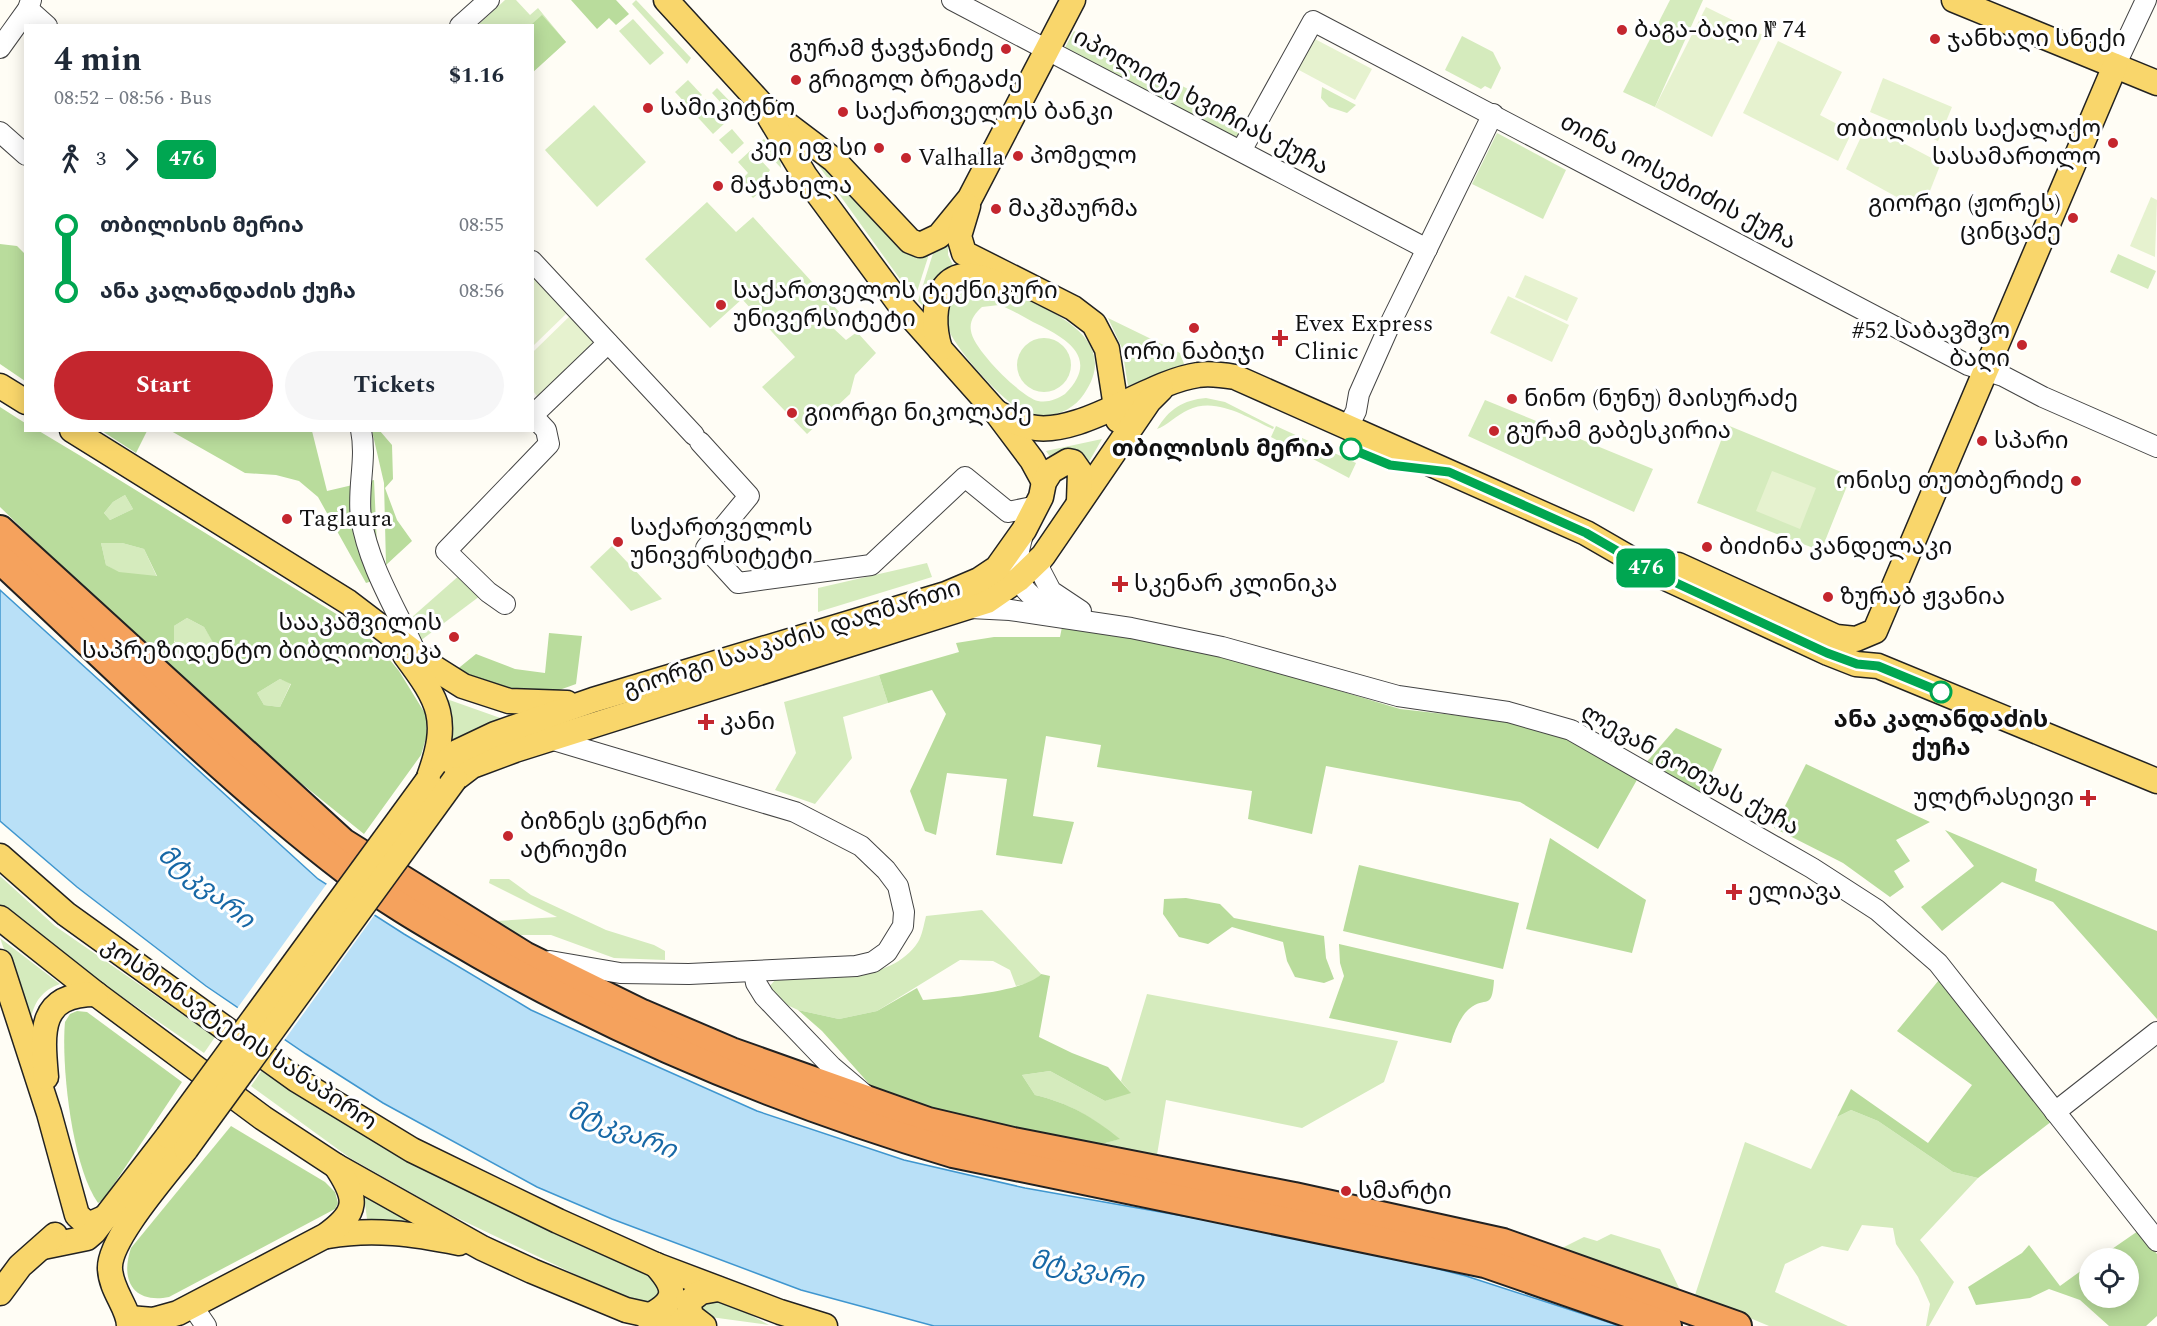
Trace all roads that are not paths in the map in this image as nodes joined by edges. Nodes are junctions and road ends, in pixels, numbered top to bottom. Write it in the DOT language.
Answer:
graph roads {
  1 [pos="489,0"];
  2 [pos="666,0"];
  3 [pos="952,0"];
  4 [pos="1072,0"];
  5 [pos="1954,0"];
  6 [pos="2146,0"];
  7 [pos="30,4"];
  8 [pos="45,24"];
  9 [pos="462,24"];
  10 [pos="0,48"];
  11 [pos="1047,50"];
  12 [pos="2115,66"];
  13 [pos="2157,83"];
  14 [pos="764,107"];
  15 [pos="1493,114"];
  16 [pos="0,132"];
  17 [pos="1241,151"];
  18 [pos="24,153"];
  19 [pos="970,198"];
  20 [pos="1427,249"];
  21 [pos="534,263"];
  22 [pos="1062,303"];
  23 [pos="608,343"];
  24 [pos="942,354"];
  25 [pos="1109,364"];
  26 [pos="1985,371"];
  27 [pos="0,386"];
  28 [pos="1165,386"];
  29 [pos="24,401"];
  30 [pos="1117,406"];
  31 [pos="996,412"];
  32 [pos="534,414"];
  33 [pos="534,416"];
  34 [pos="1078,421"];
  35 [pos="1348,427"];
  36 [pos="75,432"];
  37 [pos="361,432"];
  38 [pos="2157,447"];
  39 [pos="1110,459"];
  40 [pos="1044,482"];
  41 [pos="1079,501"];
  42 [pos="1037,506"];
  43 [pos="0,530"];
  44 [pos="1024,530"];
  45 [pos="1586,533"];
  46 [pos="1043,556"];
  47 [pos="0,559"];
  48 [pos="1019,579"];
  49 [pos="505,604"];
  50 [pos="969,609"];
  51 [pos="1071,618"];
  52 [pos="1096,621"];
  53 [pos="389,634"];
  54 [pos="416,653"];
  55 [pos="421,677"];
  56 [pos="593,700"];
  57 [pos="606,721"];
  58 [pos="525,724"];
  59 [pos="578,729"];
  60 [pos="550,739"];
  61 [pos="612,756"];
  62 [pos="439,773"];
  63 [pos="2157,781"];
  64 [pos="0,856"];
  65 [pos="0,918"];
  66 [pos="524,956"];
  67 [pos="0,962"];
  68 [pos="754,972"];
  69 [pos="96,994"];
  70 [pos="2157,1032"];
  71 [pos="878,1106"];
  72 [pos="2055,1112"];
  73 [pos="49,1113"];
  74 [pos="177,1143"];
  75 [pos="336,1166"];
  76 [pos="71,1201"];
  77 [pos="106,1217"];
  78 [pos="325,1236"];
  79 [pos="2157,1241"];
  80 [pos="43,1247"];
  81 [pos="482,1248"];
  82 [pos="656,1265"];
  83 [pos="718,1289"];
  84 [pos="0,1293"];
  85 [pos="199,1316"];
  86 [pos="647,1317"];
  87 [pos="129,1322"];
  88 [pos="698,1326"];
  89 [pos="704,1326"];
  90 [pos="825,1326"];
  91 [pos="1667,1326"];
  92 [pos="1737,1326"];
  1 -- 9 [label="street"];
  2 -- 14 [label="main road"];
  3 -- 11 [label="street, იპოლიტე ხვიჩიას ქუჩა"];
  4 -- 11 [label="main road"];
  5 -- 12 [label="main road"];
  6 -- 12 [label="street"];
  7 -- 8 [label="street"];
  7 -- 10 [label="street"];
  11 -- 17 [label="street, იპოლიტე ხვიჩიას ქუჩა"];
  11 -- 19 [label="main road"];
  12 -- 13 [label="main road"];
  12 -- 26 [label="main road"];
  14 -- 19 [label="main road"];
  14 -- 24 [label="main road"];
  15 -- 17 [label="street, თინა იოსებიძის ქუჩა"];
  15 -- 20 [label="street"];
  15 -- 26 [label="street, თინა იოსებიძის ქუჩა"];
  16 -- 18 [label="street"];
  17 -- 20 [label="street, იპოლიტე ხვიჩიას ქუჩა"];
  19 -- 22 [label="main road"];
  20 -- 35 [label="street"];
  21 -- 23 [label="street"];
  22 -- 24 [label="main road"];
  22 -- 25 [label="main road"];
  23 -- 32 [label="street"];
  23 -- 42 [label="street"];
  24 -- 31 [label="main road"];
  25 -- 30 [label="main road"];
  25 -- 34 [label="main road"];
  26 -- 38 [label="street, თინა იოსებიძის ქუჩა"];
  26 -- 45 [label="main road"];
  27 -- 29 [label="main road"];
  28 -- 30 [label="main road"];
  28 -- 35 [label="main road"];
  28 -- 39 [label="main road, გიორგი სააკაძის დაღმართი"];
  30 -- 34 [label="main road"];
  30 -- 39 [label="main road"];
  31 -- 34 [label="main road"];
  31 -- 40 [label="main road"];
  33 -- 49 [label="street"];
  35 -- 45 [label="main road"];
  36 -- 53 [label="main road"];
  37 -- 54 [label="street"];
  39 -- 41 [label="main road, გიორგი სააკაძის დაღმართი"];
  40 -- 41 [label="main road"];
  40 -- 42 [label="main road, გიორგი სააკაძის დაღმართი"];
  41 -- 46 [label="main road, გიორგი სააკაძის დაღმართი"];
  42 -- 44 [label="main road, გიორგი სააკაძის დაღმართი"];
  43 -- 66 [label="highway"];
  44 -- 48 [label="street"];
  44 -- 56 [label="main road, გიორგი სააკაძის დაღმართი"];
  45 -- 63 [label="main road"];
  46 -- 48 [label="main road, გიორგი სააკაძის დაღმართი"];
  46 -- 52 [label="street"];
  47 -- 91 [label="highway"];
  48 -- 50 [label="main road, გიორგი სააკაძის დაღმართი"];
  48 -- 51 [label="street"];
  50 -- 51 [label="street, ლევან გოთუას ქუჩა"];
  50 -- 57 [label="main road, გიორგი სააკაძის დაღმართი"];
  51 -- 52 [label="street, ლევან გოთუას ქუჩა"];
  52 -- 72 [label="street, ლევან გოთუას ქუჩა"];
  53 -- 54 [label="main road"];
  53 -- 55 [label="main road"];
  54 -- 56 [label="main road"];
  55 -- 58 [label="main road"];
  55 -- 62 [label="main road"];
  56 -- 58 [label="main road, გიორგი სააკაძის დაღმართი"];
  57 -- 59 [label="main road, გიორგი სააკაძის დაღმართი"];
  57 -- 61 [label="street"];
  58 -- 59 [label="main road, გიორგი სააკაძის დაღმართი"];
  58 -- 62 [label="main road, გიორგი სააკაძის დაღმართი"];
  59 -- 60 [label="main road, გიორგი სააკაძის დაღმართი"];
  60 -- 61 [label="street"];
  60 -- 62 [label="main road, გიორგი სააკაძის დაღმართი"];
  61 -- 68 [label="street"];
  62 -- 74 [label="main road, bridge"];
  64 -- 82 [label="main road, კოსმონავტების სანაპირო"];
  65 -- 69 [label="main road, კოსმონავტების სანაპირო"];
  66 -- 68 [label="street"];
  66 -- 71 [label="highway"];
  67 -- 73 [label="main road"];
  68 -- 71 [label="street"];
  69 -- 73 [label="main road"];
  69 -- 75 [label="main road, კოსმონავტების სანაპირო"];
  70 -- 72 [label="street"];
  71 -- 92 [label="highway"];
  72 -- 79 [label="street, ლევან გოთუას ქუჩა"];
  73 -- 76 [label="main road"];
  74 -- 77 [label="main road"];
  74 -- 87 [label="main road"];
  75 -- 78 [label="main road"];
  75 -- 81 [label="main road, კოსმონავტების სანაპირო"];
  76 -- 77 [label="main road"];
  76 -- 80 [label="main road"];
  77 -- 80 [label="main road"];
  78 -- 81 [label="main road"];
  78 -- 85 [label="main road"];
  80 -- 84 [label="main road"];
  81 -- 86 [label="main road, კოსმონავტების სანაპირო"];
  82 -- 83 [label="main road, კოსმონავტების სანაპირო"];
  82 -- 86 [label="main road"];
  83 -- 89 [label="main road"];
  83 -- 90 [label="main road, კოსმონავტების სანაპირო"];
  85 -- 87 [label="main road"];
  86 -- 88 [label="main road, კოსმონავტების სანაპირო"];
}
